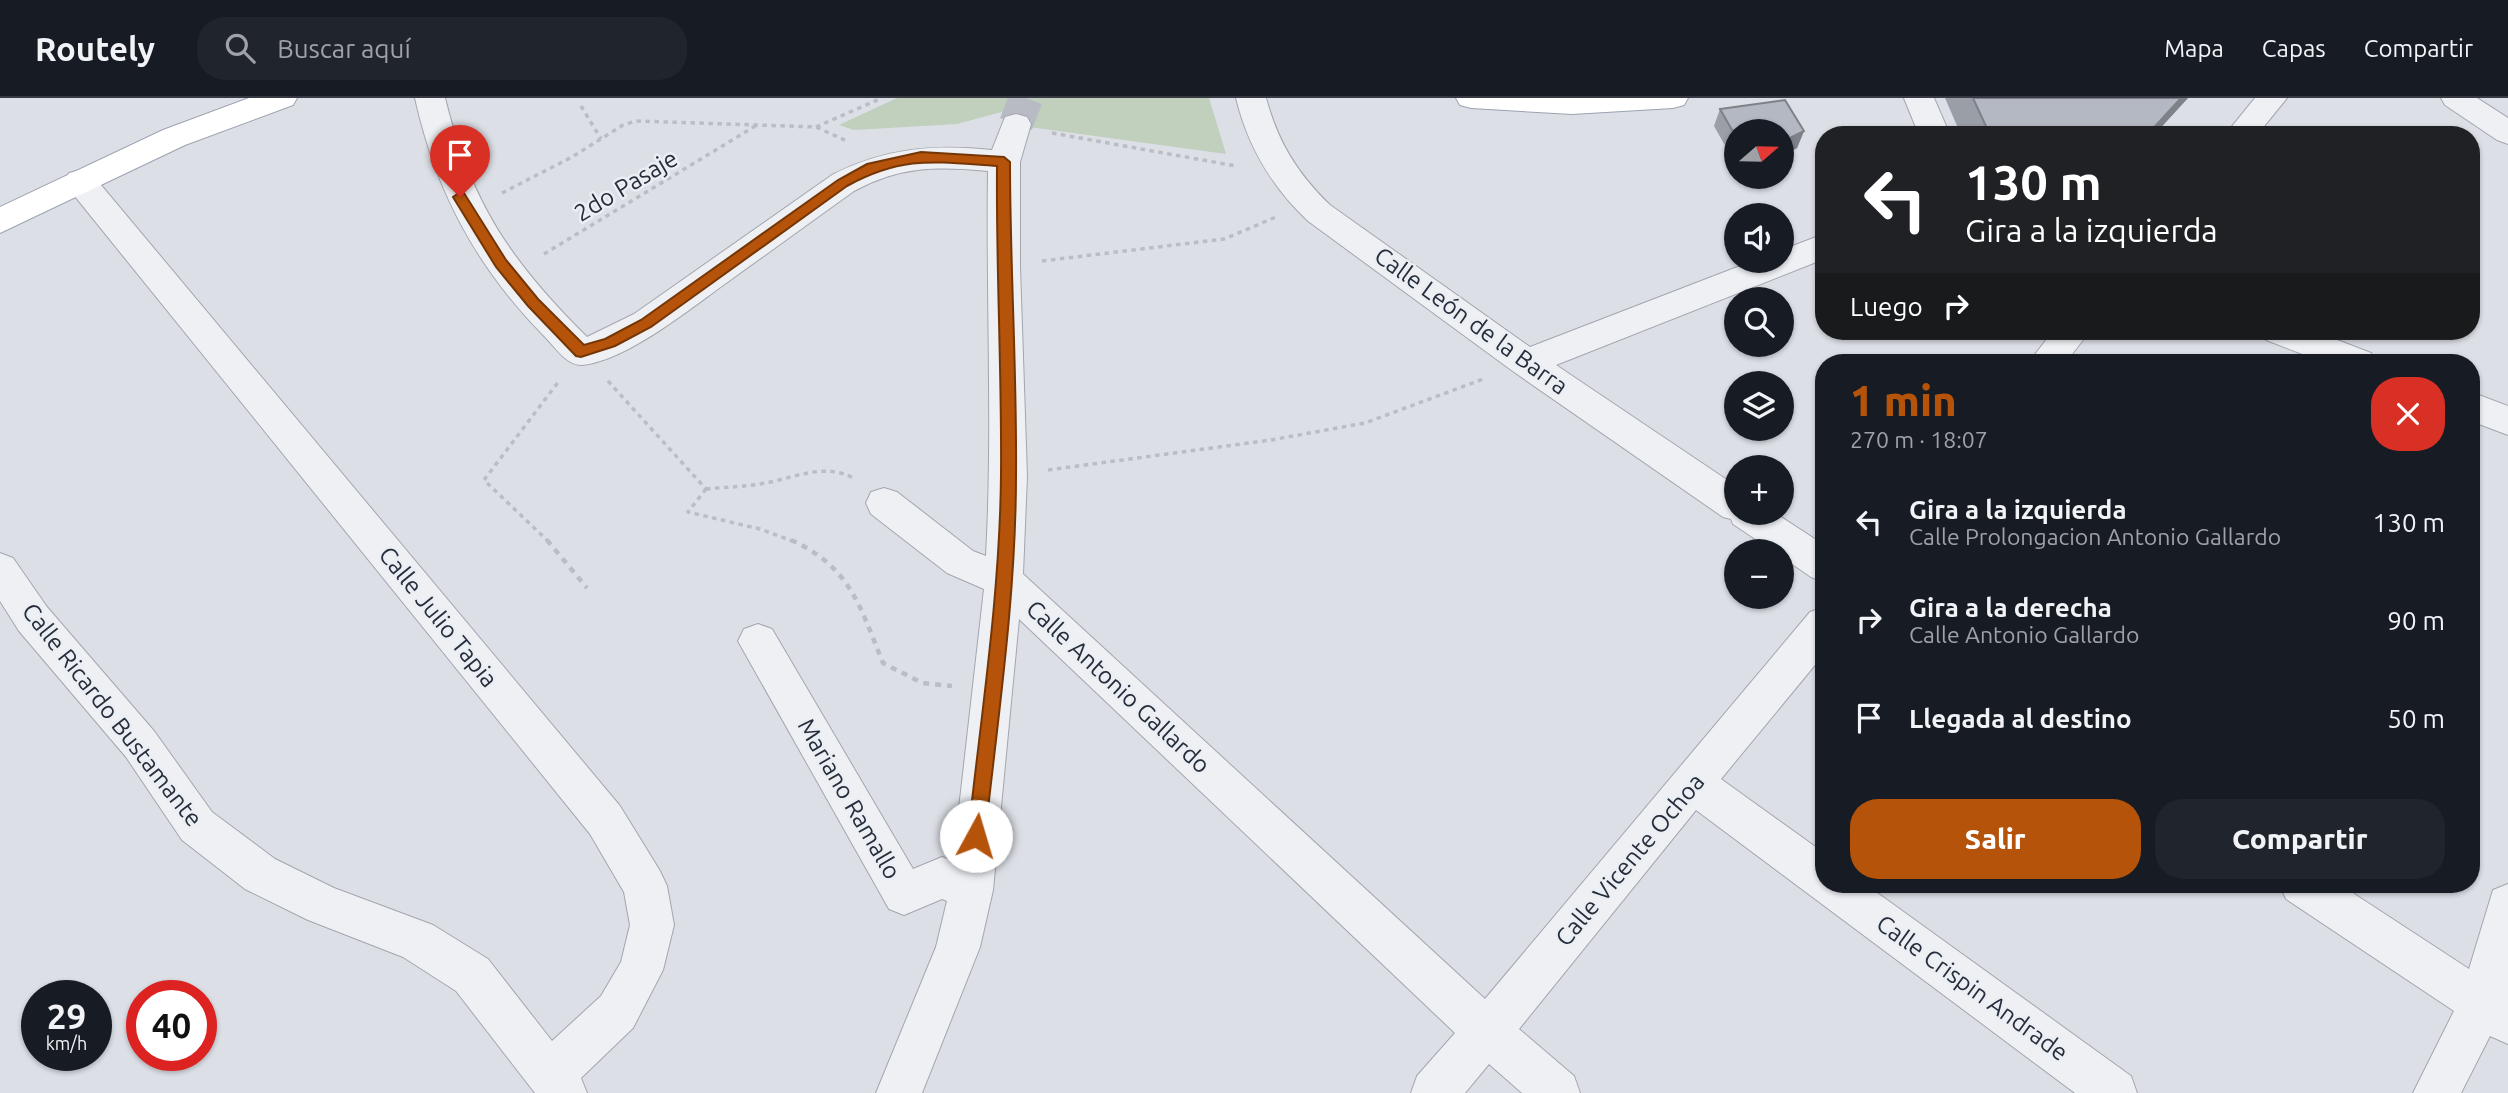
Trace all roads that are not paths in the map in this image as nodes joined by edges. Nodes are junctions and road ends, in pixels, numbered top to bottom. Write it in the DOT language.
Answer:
graph roads {
  1 [pos="282,98"];
  2 [pos="430,98"];
  3 [pos="1251,98"];
  4 [pos="1471,98"];
  5 [pos="1672,98"];
  6 [pos="1919,98"];
  7 [pos="2272,98"];
  8 [pos="2456,98"];
  9 [pos="1016,125"];
  10 [pos="1931,126"];
  11 [pos="2248,126"];
  12 [pos="2508,133"];
  13 [pos="1004,162"];
  14 [pos="80,181"];
  15 [pos="0,221"];
  16 [pos="1815,250"];
  17 [pos="2065,340"];
  18 [pos="2302,340"];
  19 [pos="2053,354"];
  20 [pos="2338,354"];
  21 [pos="1526,363"];
  22 [pos="2480,410"];
  23 [pos="2508,421"];
  24 [pos="1724,498"];
  25 [pos="884,503"];
  26 [pos="1764,525"];
  27 [pos="1815,560"];
  28 [pos="0,569"];
  29 [pos="1004,580"];
  30 [pos="1815,635"];
  31 [pos="758,641"];
  32 [pos="1693,783"];
  33 [pos="1815,872"];
  34 [pos="971,890"];
  35 [pos="1842,893"];
  36 [pos="2315,893"];
  37 [pos="2508,905"];
  38 [pos="2495,1013"];
  39 [pos="1487,1032"];
  40 [pos="558,1084"];
  41 [pos="899,1093"];
  42 [pos="1434,1093"];
  43 [pos="1557,1093"];
  44 [pos="2114,1093"];
  45 [pos="2436,1093"];
  1 -- 14 [label="main road"];
  2 -- 13 [label="street"];
  3 -- 21 [label="street, Calle León de la Barra"];
  4 -- 5 [label="main road"];
  6 -- 10 [label="street"];
  7 -- 11 [label="street"];
  8 -- 12 [label="street"];
  9 -- 13 [label="street"];
  13 -- 29 [label="street"];
  14 -- 15 [label="main road"];
  14 -- 40 [label="street, Calle Julio Tapia"];
  16 -- 21 [label="street"];
  17 -- 19 [label="street"];
  18 -- 20 [label="street"];
  21 -- 24 [label="street, Calle León de la Barra"];
  22 -- 23 [label="street"];
  25 -- 29 [label="street, Calle Antonio Gallardo"];
  26 -- 27 [label="street"];
  28 -- 40 [label="street, Calle Ricardo Bustamante"];
  29 -- 34 [label="street"];
  29 -- 39 [label="street, Calle Antonio Gallardo"];
  30 -- 32 [label="street, Calle Vicente Ochoa"];
  31 -- 34 [label="street, Mariano Ramallo"];
  32 -- 33 [label="street"];
  32 -- 39 [label="street, Calle Vicente Ochoa"];
  34 -- 41 [label="street"];
  35 -- 44 [label="street, Calle Crispin Andrade"];
  36 -- 38 [label="street"];
  37 -- 38 [label="street"];
  38 -- 45 [label="street"];
  39 -- 42 [label="street, Calle Vicente Ochoa"];
  39 -- 43 [label="street, Calle Antonio Gallardo"];
}
